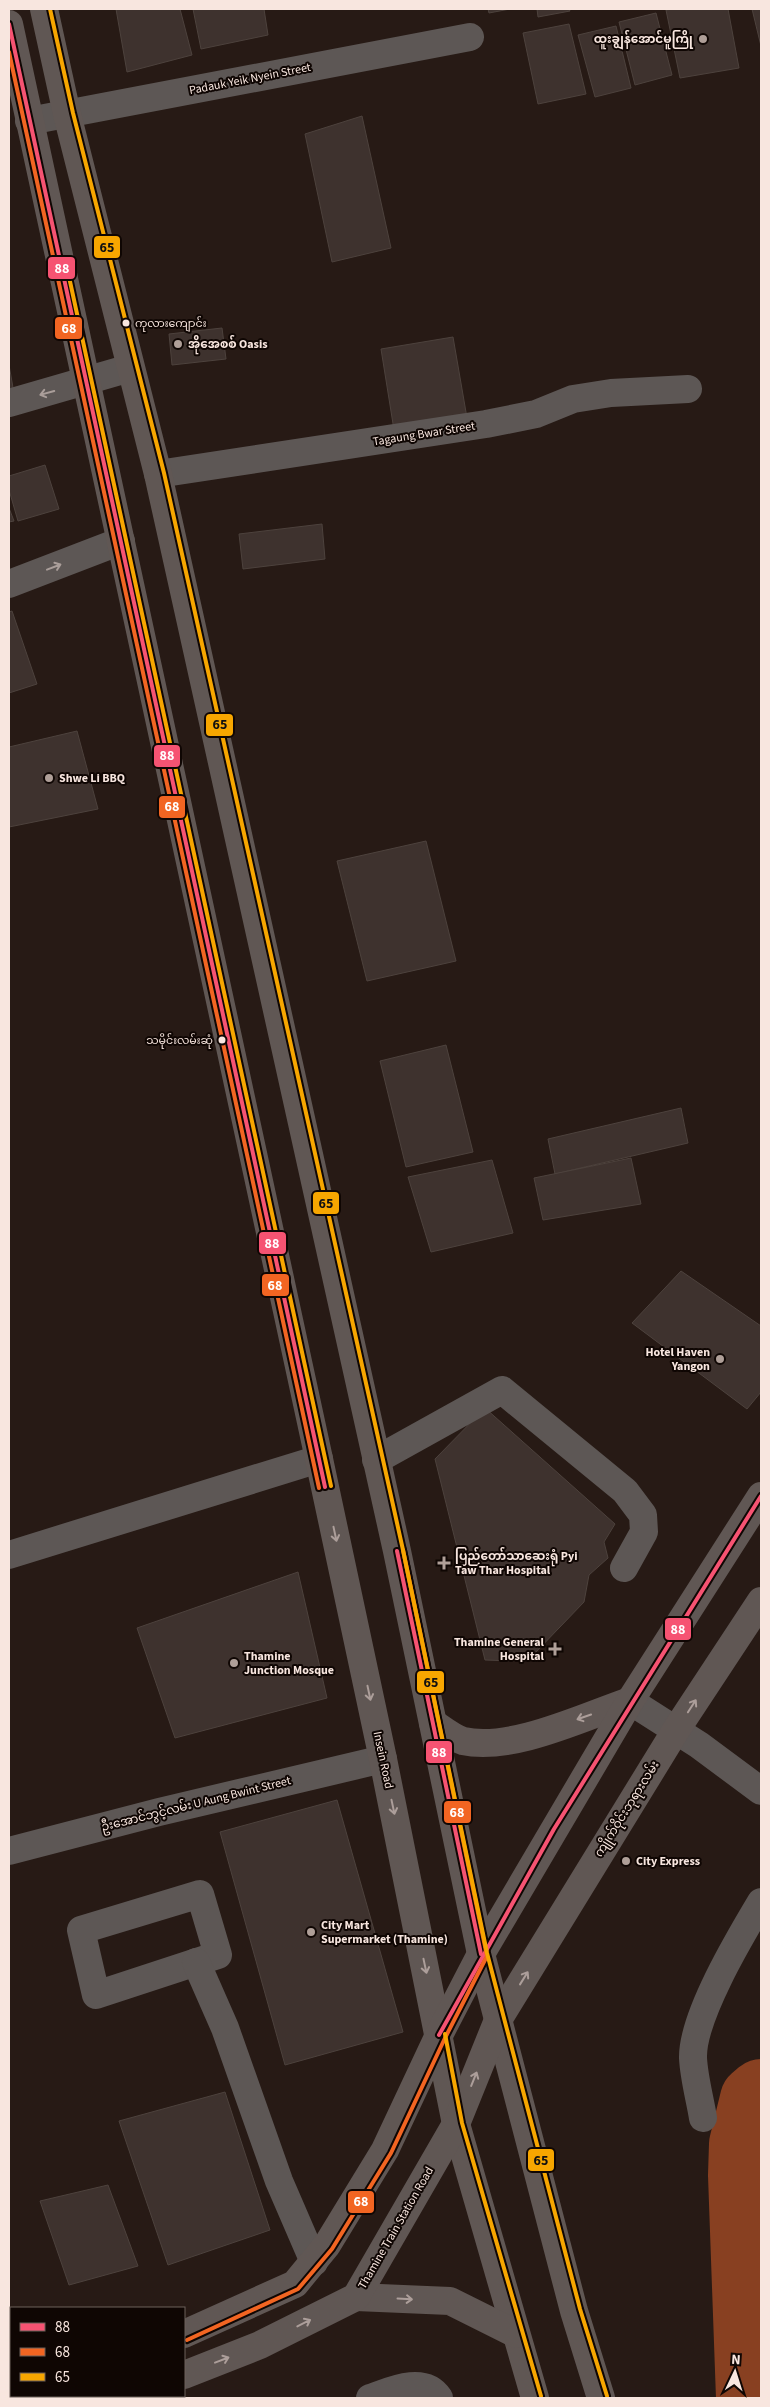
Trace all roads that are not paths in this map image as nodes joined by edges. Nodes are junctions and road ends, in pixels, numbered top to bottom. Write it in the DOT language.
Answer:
graph roads {
  1 [pos="44,9"];
  2 [pos="9,24"];
  3 [pos="470,38"];
  4 [pos="13,60"];
  5 [pos="67,114"];
  6 [pos="30,121"];
  7 [pos="130,368"];
  8 [pos="86,382"];
  9 [pos="688,389"];
  10 [pos="9,403"];
  11 [pos="158,474"];
  12 [pos="121,541"];
  13 [pos="9,584"];
  14 [pos="319,1459"];
  15 [pos="376,1460"];
  16 [pos="761,1496"];
  17 [pos="9,1555"];
  18 [pos="624,1568"];
  19 [pos="761,1601"];
  20 [pos="630,1701"];
  21 [pos="433,1723"];
  22 [pos="676,1730"];
  23 [pos="383,1759"];
  24 [pos="761,1790"];
  25 [pos="9,1851"];
  26 [pos="761,1902"];
  27 [pos="481,1954"];
  28 [pos="196,1962"];
  29 [pos="498,2020"];
  30 [pos="439,2035"];
  31 [pos="703,2118"];
  32 [pos="456,2124"];
  33 [pos="314,2262"];
  34 [pos="356,2297"];
  35 [pos="185,2334"];
  36 [pos="516,2334"];
  37 [pos="185,2375"];
  38 [pos="370,2398"];
  39 [pos="439,2398"];
  40 [pos="535,2398"];
  41 [pos="601,2398"];
  1 -- 5 [label="main road"];
  2 -- 4 [label="main road, Insein Road"];
  3 -- 5 [label="street, Padauk Yeik Nyein Street"];
  4 -- 6 [label="main road, Insein Road"];
  5 -- 6 [label="street, Padauk Yeik Nyein Street"];
  5 -- 7 [label="main road"];
  6 -- 8 [label="main road, Insein Road"];
  7 -- 8 [label="street"];
  7 -- 11 [label="main road"];
  8 -- 10 [label="street, one-way"];
  8 -- 12 [label="main road, Insein Road"];
  9 -- 11 [label="street, Tagaung Bwar Street"];
  11 -- 15 [label="main road"];
  13 -- 12 [label="street, one-way"];
  12 -- 14 [label="main road, Insein Road"];
  14 -- 17 [label="street"];
  14 -- 23 [label="main road, Insein Road, one-way"];
  15 -- 18 [label="street"];
  15 -- 21 [label="main road"];
  16 -- 20 [label="main road"];
  22 -- 19 [label="main road, ကျိုက်ဝိုင်းဘုရားလမ်း, one-way"];
  20 -- 21 [label="main road, one-way"];
  20 -- 22 [label="street"];
  20 -- 27 [label="main road"];
  21 -- 27 [label="main road"];
  22 -- 24 [label="street"];
  29 -- 22 [label="main road, ကျိုက်ဝိုင်းဘုရားလမ်း, one-way"];
  23 -- 25 [label="street, ဦးအောင်ဘွင့်လမ်း U Aung Bwint Street"];
  23 -- 30 [label="main road, Insein Road, one-way"];
  26 -- 31 [label="street"];
  27 -- 29 [label="main road"];
  27 -- 30 [label="main road"];
  28 -- 28 [label="street"];
  28 -- 33 [label="street"];
  32 -- 29 [label="main road, ကျိုက်ဝိုင်းဘုရားလမ်း, one-way"];
  29 -- 41 [label="main road"];
  30 -- 32 [label="main road, Insein Road"];
  30 -- 33 [label="main road"];
  32 -- 34 [label="main road, Thamine Train Station Road"];
  32 -- 36 [label="main road, Insein Road"];
  33 -- 35 [label="main road"];
  34 -- 36 [label="main road, one-way"];
  37 -- 34 [label="main road, Thamine Train Station Road, one-way"];
  36 -- 40 [label="main road, Insein Road"];
  38 -- 39 [label="street"];
}
